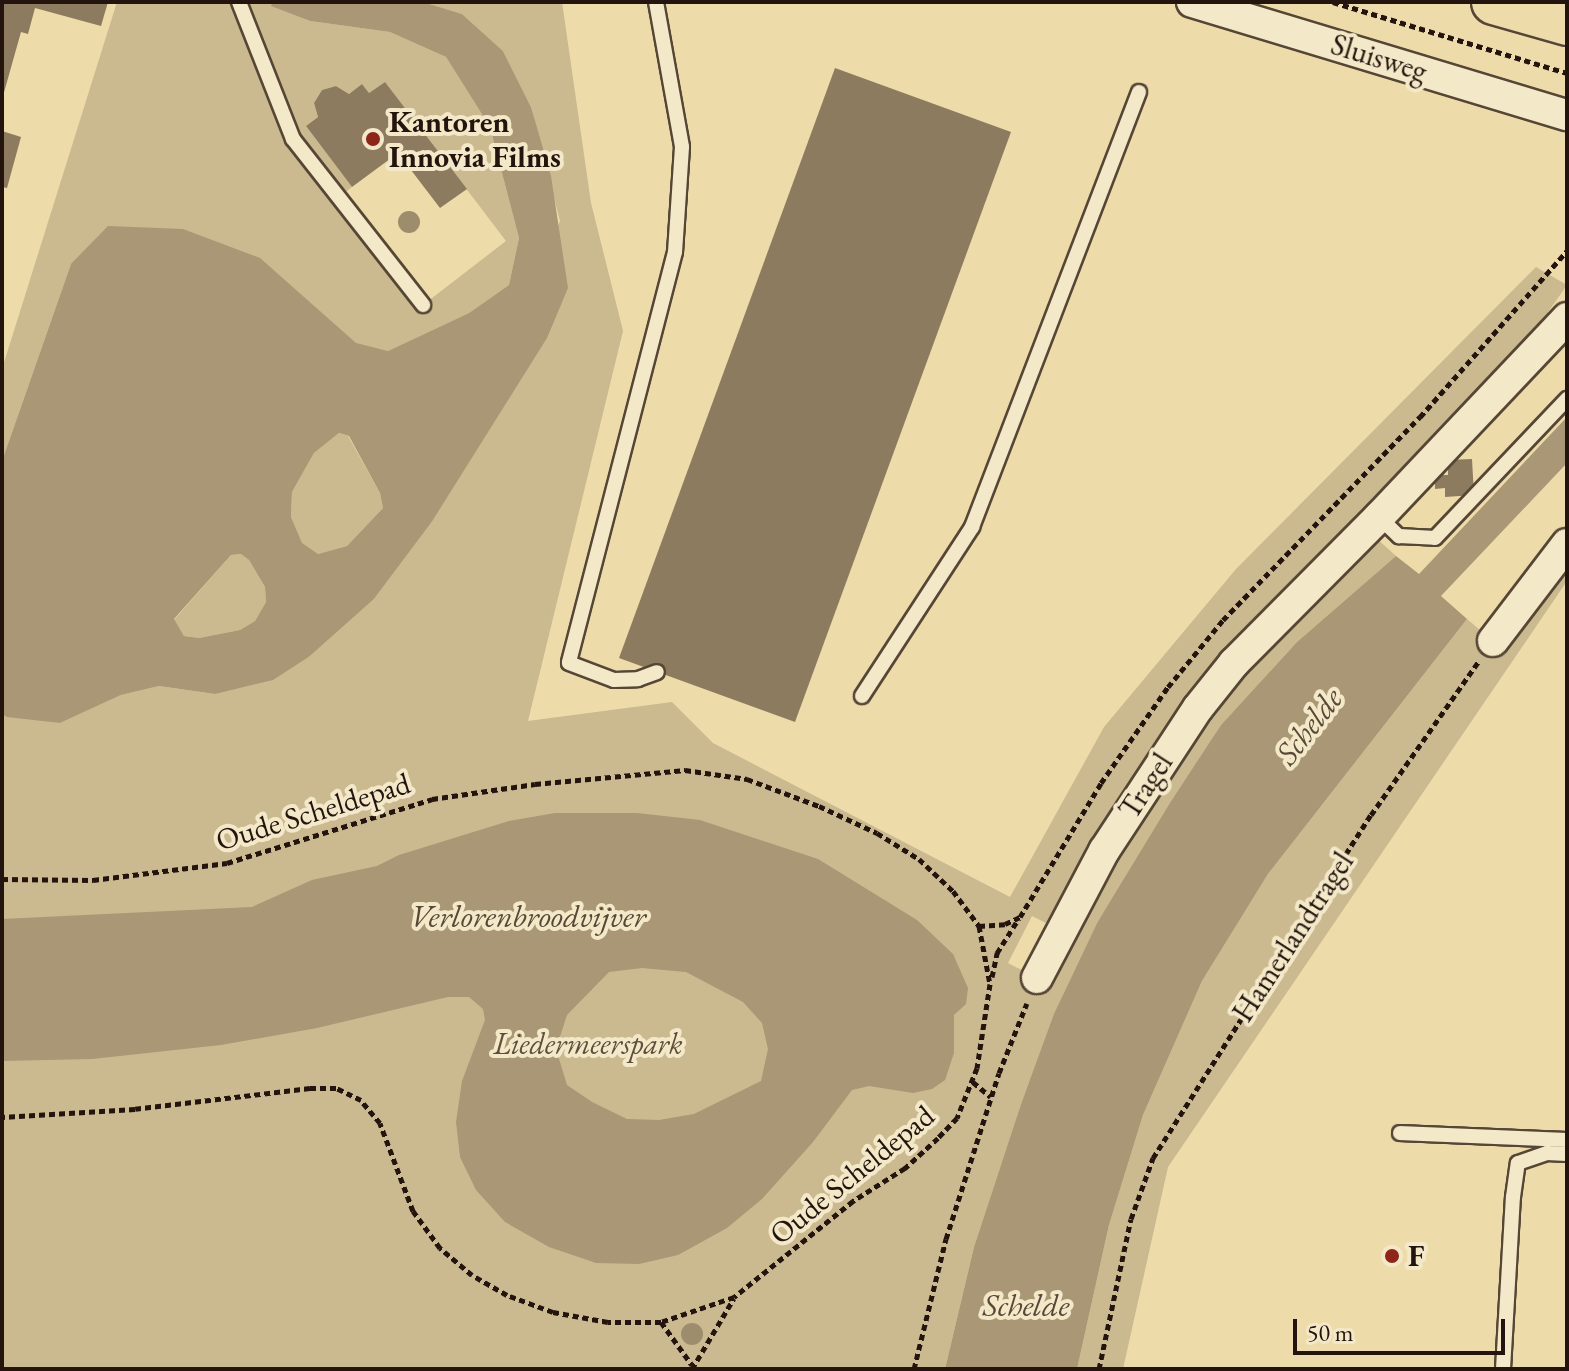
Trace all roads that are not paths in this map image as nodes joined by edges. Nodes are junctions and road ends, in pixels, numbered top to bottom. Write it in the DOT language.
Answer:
graph roads {
  1 [pos="239,2"];
  2 [pos="656,2"];
  3 [pos="1192,2"];
  4 [pos="1494,2"];
  5 [pos="1567,23"];
  6 [pos="1139,92"];
  7 [pos="1567,115"];
  8 [pos="423,305"];
  9 [pos="1567,318"];
  10 [pos="1567,399"];
  11 [pos="1379,517"];
  12 [pos="1567,544"];
  13 [pos="1493,641"];
  14 [pos="657,672"];
  15 [pos="862,696"];
  16 [pos="1037,978"];
  17 [pos="1400,1133"];
  18 [pos="1567,1140"];
  19 [pos="1567,1154"];
  20 [pos="1503,1369"];
  1 -- 8 [label="lane"];
  2 -- 14 [label="lane"];
  3 -- 7 [label="street, Sluisweg"];
  4 -- 5 [label="highway"];
  6 -- 15 [label="lane"];
  9 -- 11 [label="street, Tragel"];
  10 -- 11 [label="lane"];
  11 -- 16 [label="street, Tragel"];
  12 -- 13 [label="street"];
  17 -- 18 [label="lane"];
  19 -- 20 [label="lane"];
}
